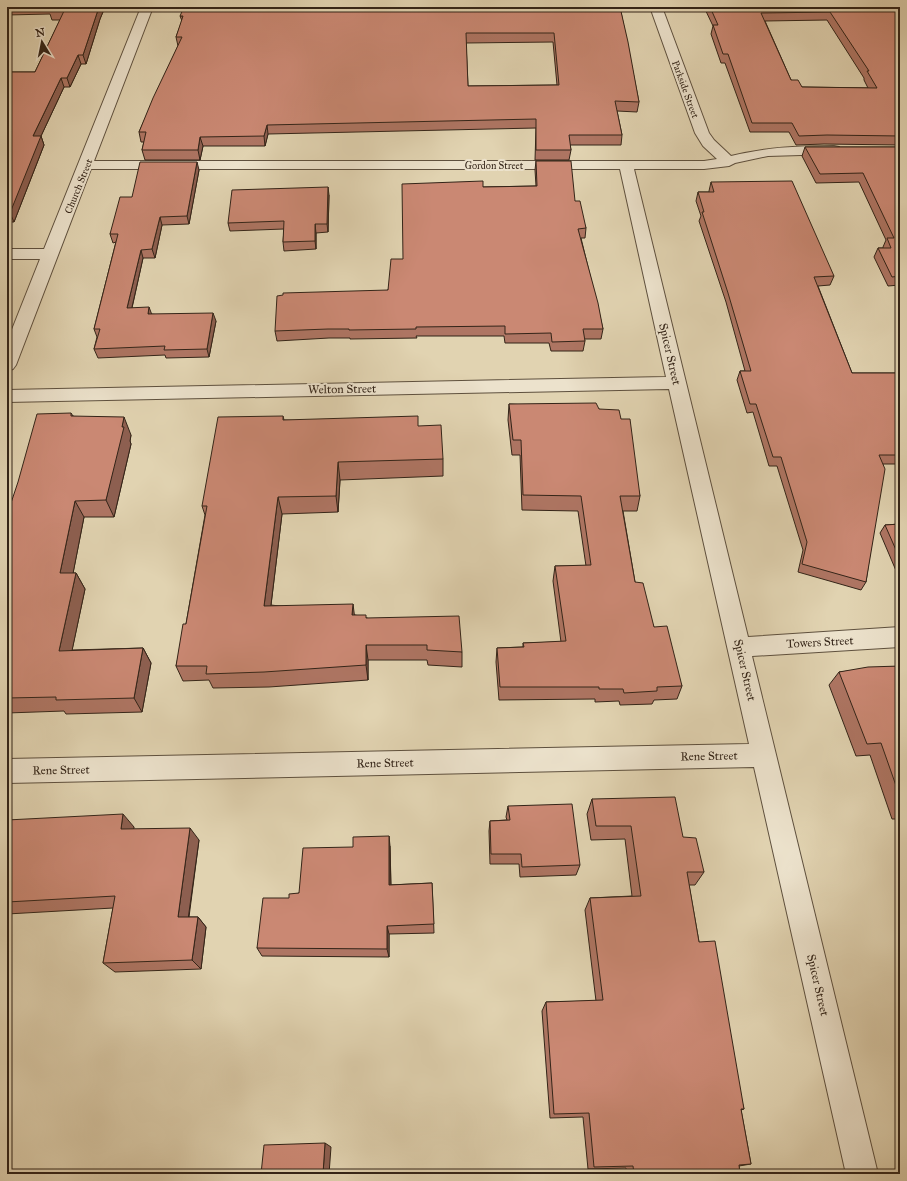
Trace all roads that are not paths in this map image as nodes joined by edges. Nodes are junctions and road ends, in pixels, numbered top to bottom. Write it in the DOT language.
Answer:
graph roads {
  1 [pos="148,7"];
  2 [pos="656,7"];
  3 [pos="844,150"];
  4 [pos="729,162"];
  5 [pos="86,165"];
  6 [pos="626,165"];
  7 [pos="7,254"];
  8 [pos="50,254"];
  9 [pos="7,365"];
  10 [pos="676,383"];
  11 [pos="7,396"];
  12 [pos="900,637"];
  13 [pos="740,646"];
  14 [pos="764,755"];
  15 [pos="7,771"];
  16 [pos="862,1174"];
  1 -- 5 [label="street, Church Street"];
  2 -- 4 [label="street, Parkside Street"];
  3 -- 4 [label="street, Gordon Street"];
  4 -- 6 [label="street, Gordon Street"];
  5 -- 6 [label="street, Gordon Street"];
  5 -- 8 [label="street, Church Street"];
  6 -- 10 [label="street, Spicer Street"];
  7 -- 8 [label="street"];
  8 -- 9 [label="street, Church Street"];
  10 -- 11 [label="street, Welton Street"];
  10 -- 13 [label="street, Spicer Street"];
  12 -- 13 [label="street, Towers Street"];
  13 -- 14 [label="street, Spicer Street"];
  14 -- 15 [label="street, Rene Street"];
  14 -- 16 [label="street, Spicer Street"];
}
